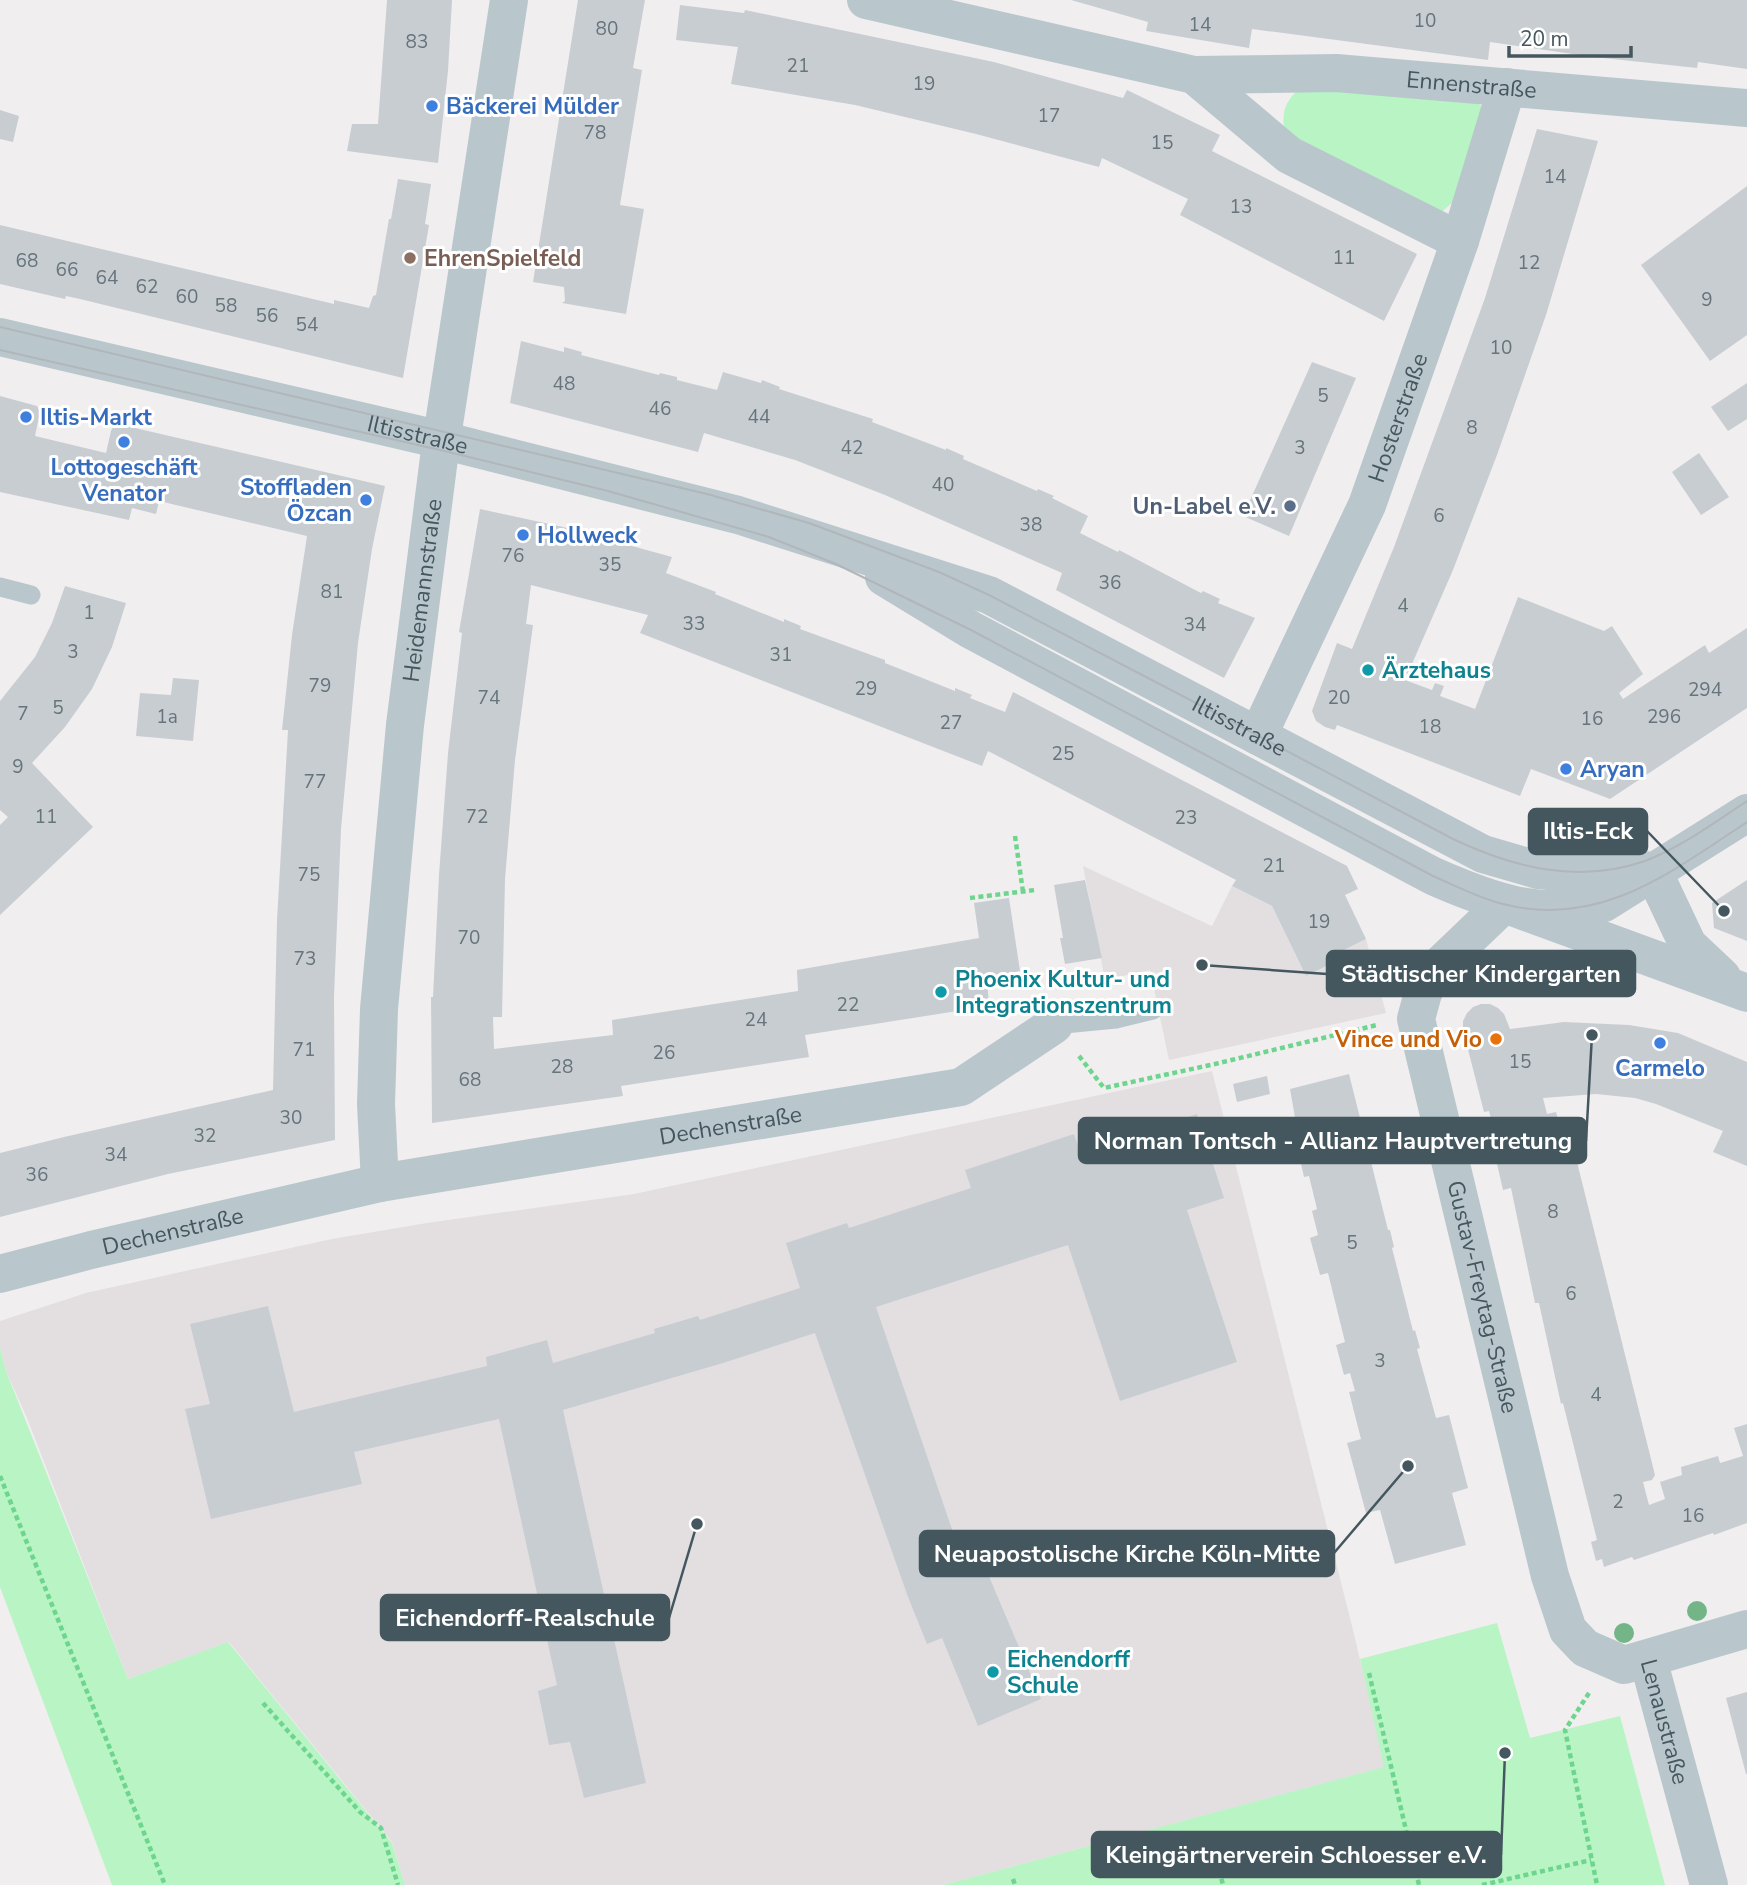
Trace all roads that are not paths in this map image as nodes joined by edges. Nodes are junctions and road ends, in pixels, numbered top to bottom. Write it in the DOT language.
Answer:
graph roads {
  1 [pos="509,0"];
  2 [pos="866,0"];
  3 [pos="1194,75"];
  4 [pos="1507,87"];
  5 [pos="1747,108"];
  6 [pos="1460,241"];
  7 [pos="0,337"];
  8 [pos="442,440"];
  9 [pos="832,545"];
  10 [pos="0,587"];
  11 [pos="31,595"];
  12 [pos="1258,737"];
  13 [pos="1747,813"];
  14 [pos="1653,871"];
  15 [pos="1504,904"];
  16 [pos="1744,992"];
  17 [pos="1153,1010"];
  18 [pos="1054,1026"];
  19 [pos="380,1183"];
  20 [pos="0,1274"];
  21 [pos="1747,1629"];
  22 [pos="1648,1659"];
  23 [pos="1709,1885"];
  1 -- 8 [label="street, Heidemannstraße"];
  2 -- 3 [label="street, Ennenstraße"];
  3 -- 4 [label="street, Ennenstraße"];
  3 -- 6 [label="street, Ennenstraße"];
  4 -- 5 [label="street, Ennenstraße"];
  4 -- 6 [label="street, Hosterstraße"];
  6 -- 12 [label="street, Hosterstraße"];
  7 -- 8 [label="street, Iltisstraße"];
  8 -- 9 [label="street, Iltisstraße"];
  8 -- 19 [label="street, Heidemannstraße"];
  9 -- 12 [label="street, Iltisstraße"];
  9 -- 15 [label="street, Iltisstraße"];
  10 -- 11 [label="lane"];
  12 -- 14 [label="street, Iltisstraße"];
  13 -- 14 [label="street"];
  14 -- 15 [label="street, Iltisstraße"];
  14 -- 16 [label="street, Iltisstraße"];
  15 -- 16 [label="street, Iltisstraße"];
  15 -- 22 [label="street, Gustav-Freytag-Straße"];
  17 -- 18 [label="lane"];
  18 -- 19 [label="street, Dechenstraße"];
  19 -- 20 [label="street, Dechenstraße"];
  21 -- 22 [label="street, Lenaustraße"];
  22 -- 23 [label="street, Lenaustraße"];
}
